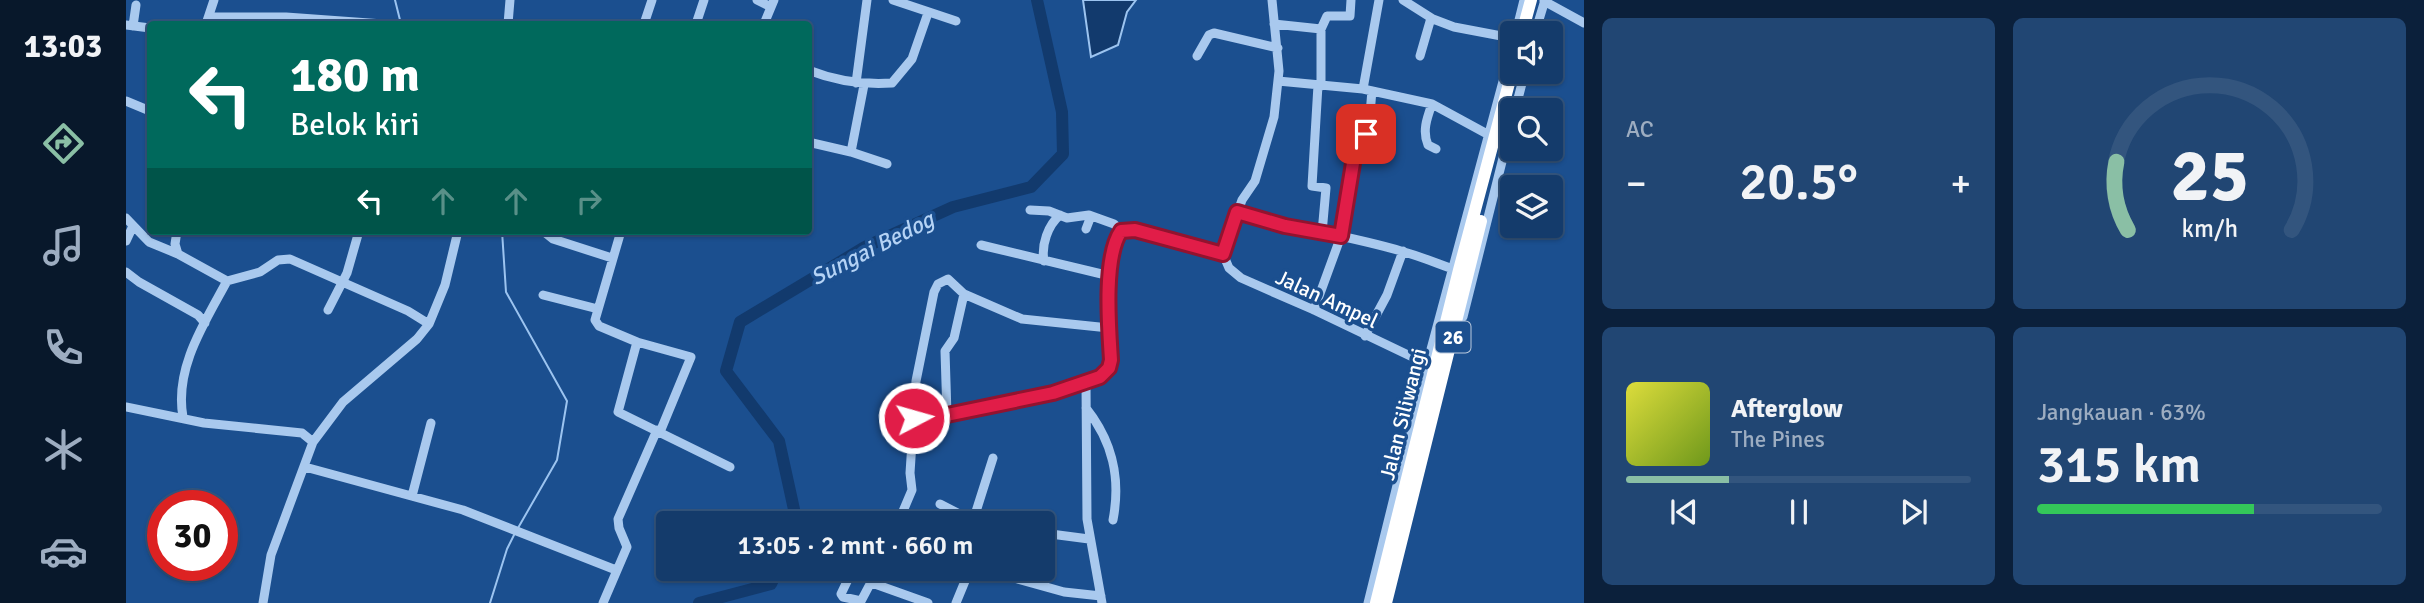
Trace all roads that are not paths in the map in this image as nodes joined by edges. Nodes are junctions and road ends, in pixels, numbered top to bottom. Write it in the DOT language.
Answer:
graph roads {
  1 [pos="214,0"];
  2 [pos="510,0"];
  3 [pos="652,0"];
  4 [pos="704,0"];
  5 [pos="757,0"];
  6 [pos="867,0"];
  7 [pos="893,0"];
  8 [pos="926,0"];
  9 [pos="1272,0"];
  10 [pos="1351,0"];
  11 [pos="1378,0"];
  12 [pos="1524,0"];
  13 [pos="1531,0"];
  14 [pos="1537,0"];
  15 [pos="1544,0"];
  16 [pos="1406,1"];
  17 [pos="772,3"];
  18 [pos="136,5"];
  19 [pos="925,11"];
  20 [pos="1431,18"];
  21 [pos="207,21"];
  22 [pos="286,21"];
  23 [pos="508,21"];
  24 [pos="644,21"];
  25 [pos="696,21"];
  26 [pos="765,21"];
  27 [pos="956,21"];
  28 [pos="1519,21"];
  29 [pos="1525,21"];
  30 [pos="1531,21"];
  31 [pos="1538,21"];
  32 [pos="1584,23"];
  33 [pos="1274,24"];
  34 [pos="129,26"];
  35 [pos="147,28"];
  36 [pos="1321,29"];
  37 [pos="1500,36"];
  38 [pos="1278,48"];
  39 [pos="1197,56"];
  40 [pos="1420,56"];
  41 [pos="812,71"];
  42 [pos="1278,81"];
  43 [pos="860,84"];
  44 [pos="1320,85"];
  45 [pos="1368,90"];
  46 [pos="126,101"];
  47 [pos="1432,104"];
  48 [pos="147,110"];
  49 [pos="1500,123"];
  50 [pos="1489,135"];
  51 [pos="1500,140"];
  52 [pos="812,143"];
  53 [pos="1436,149"];
  54 [pos="1500,149"];
  55 [pos="852,152"];
  56 [pos="887,164"];
  57 [pos="1483,200"];
  58 [pos="1030,210"];
  59 [pos="1237,212"];
  60 [pos="1060,215"];
  61 [pos="1091,216"];
  62 [pos="129,222"];
  63 [pos="1086,229"];
  64 [pos="1121,231"];
  65 [pos="1322,233"];
  66 [pos="1482,233"];
  67 [pos="176,235"];
  68 [pos="358,235"];
  69 [pos="457,235"];
  70 [pos="548,235"];
  71 [pos="620,235"];
  72 [pos="1341,236"];
  73 [pos="126,241"];
  74 [pos="981,244"];
  75 [pos="1403,251"];
  76 [pos="178,254"];
  77 [pos="1223,254"];
  78 [pos="612,258"];
  79 [pos="1044,261"];
  80 [pos="126,272"];
  81 [pos="1454,272"];
  82 [pos="1110,276"];
  83 [pos="227,281"];
  84 [pos="342,281"];
  85 [pos="1467,292"];
  86 [pos="964,294"];
  87 [pos="543,295"];
  88 [pos="598,309"];
  89 [pos="328,310"];
  90 [pos="1314,310"];
  91 [pos="426,322"];
  92 [pos="205,323"];
  93 [pos="1109,328"];
  94 [pos="1365,336"];
  95 [pos="637,342"];
  96 [pos="1427,364"];
  97 [pos="1086,383"];
  98 [pos="126,407"];
  99 [pos="1086,408"];
  100 [pos="947,415"];
  101 [pos="183,417"];
  102 [pos="914,418"];
  103 [pos="431,423"];
  104 [pos="658,431"];
  105 [pos="313,442"];
  106 [pos="993,458"];
  107 [pos="305,467"];
  108 [pos="730,467"];
  109 [pos="412,496"];
  110 [pos="940,504"];
  111 [pos="903,511"];
  112 [pos="954,511"];
  113 [pos="978,511"];
  114 [pos="1113,520"];
  115 [pos="1055,535"];
  116 [pos="1089,539"];
  117 [pos="616,570"];
  118 [pos="847,581"];
  119 [pos="965,581"];
  120 [pos="1025,581"];
  121 [pos="872,583"];
  122 [pos="1064,592"];
  123 [pos="1101,599"];
  124 [pos="860,602"];
  125 [pos="263,603"];
  126 [pos="603,603"];
  127 [pos="928,603"];
  128 [pos="956,603"];
  129 [pos="1061,603"];
  130 [pos="1368,603"];
  131 [pos="1376,603"];
  132 [pos="1386,603"];
  133 [pos="1392,603"];
  1 -- 21 [label="street"];
  2 -- 23 [label="street"];
  3 -- 24 [label="street"];
  4 -- 25 [label="street"];
  5 -- 17 [label="street"];
  6 -- 43 [label="street"];
  7 -- 19 [label="street"];
  8 -- 19 [label="street"];
  9 -- 33 [label="street"];
  10 -- 36 [label="street"];
  11 -- 45 [label="street"];
  12 -- 28 [label="street"];
  13 -- 29 [label="highway"];
  14 -- 30 [label="highway"];
  15 -- 31 [label="street"];
  15 -- 32 [label="street"];
  16 -- 20 [label="street"];
  17 -- 26 [label="street"];
  18 -- 34 [label="street"];
  19 -- 27 [label="street"];
  19 -- 43 [label="street"];
  20 -- 37 [label="street"];
  20 -- 40 [label="street"];
  21 -- 22 [label="street"];
  33 -- 36 [label="street"];
  33 -- 38 [label="street"];
  34 -- 35 [label="street"];
  36 -- 44 [label="street"];
  38 -- 39 [label="street"];
  38 -- 42 [label="street"];
  41 -- 43 [label="street"];
  42 -- 44 [label="street"];
  42 -- 59 [label="street"];
  43 -- 55 [label="street"];
  44 -- 45 [label="street"];
  44 -- 65 [label="street"];
  45 -- 47 [label="street"];
  45 -- 72 [label="street"];
  46 -- 48 [label="street"];
  47 -- 50 [label="street"];
  47 -- 53 [label="street"];
  49 -- 50 [label="street"];
  50 -- 81 [label="street"];
  51 -- 57 [label="highway, Jalan Siliwangi / 26"];
  52 -- 55 [label="street"];
  54 -- 66 [label="street"];
  55 -- 56 [label="street"];
  57 -- 66 [label="highway, Jalan Siliwangi / 26"];
  57 -- 81 [label="highway, Jalan Siliwangi / 26"];
  58 -- 60 [label="street"];
  59 -- 65 [label="street"];
  59 -- 77 [label="street"];
  60 -- 61 [label="street"];
  60 -- 79 [label="street"];
  61 -- 63 [label="street"];
  61 -- 64 [label="street"];
  62 -- 73 [label="street"];
  62 -- 76 [label="street"];
  64 -- 77 [label="street"];
  64 -- 82 [label="street"];
  65 -- 72 [label="street"];
  66 -- 85 [label="highway, Jalan Siliwangi / 26"];
  67 -- 76 [label="street"];
  68 -- 84 [label="street"];
  69 -- 91 [label="street"];
  70 -- 78 [label="street"];
  71 -- 78 [label="street"];
  72 -- 75 [label="street"];
  72 -- 90 [label="street"];
  74 -- 79 [label="street"];
  75 -- 81 [label="street"];
  75 -- 94 [label="street"];
  76 -- 83 [label="street"];
  77 -- 90 [label="street, Jalan Ampel"];
  78 -- 88 [label="street"];
  79 -- 82 [label="street"];
  80 -- 92 [label="street"];
  81 -- 96 [label="street"];
  81 -- 131 [label="highway, Jalan Siliwangi / 26"];
  82 -- 93 [label="street"];
  83 -- 84 [label="street"];
  83 -- 92 [label="street"];
  84 -- 89 [label="street"];
  84 -- 91 [label="street"];
  85 -- 132 [label="highway, Jalan Siliwangi / 26"];
  85 -- 133 [label="street"];
  86 -- 93 [label="street"];
  86 -- 100 [label="street"];
  86 -- 102 [label="street"];
  87 -- 88 [label="street"];
  88 -- 95 [label="street"];
  90 -- 94 [label="street, Jalan Ampel"];
  91 -- 105 [label="street"];
  92 -- 101 [label="street"];
  93 -- 97 [label="street"];
  94 -- 96 [label="street, Jalan Ampel"];
  95 -- 104 [label="street"];
  95 -- 104 [label="street"];
  96 -- 130 [label="street"];
  97 -- 99 [label="street"];
  97 -- 100 [label="street"];
  98 -- 101 [label="street"];
  99 -- 114 [label="street"];
  99 -- 116 [label="street"];
  100 -- 102 [label="street"];
  101 -- 105 [label="street"];
  102 -- 111 [label="street"];
  103 -- 109 [label="street"];
  104 -- 108 [label="street"];
  104 -- 117 [label="street"];
  105 -- 107 [label="street"];
  106 -- 113 [label="street"];
  107 -- 109 [label="street"];
  107 -- 125 [label="street"];
  109 -- 117 [label="street"];
  110 -- 112 [label="street"];
  115 -- 116 [label="street"];
  116 -- 123 [label="street"];
  117 -- 126 [label="street"];
  118 -- 124 [label="street"];
  119 -- 128 [label="street"];
  120 -- 122 [label="street"];
  121 -- 124 [label="street"];
  121 -- 127 [label="street"];
  122 -- 123 [label="street"];
  122 -- 129 [label="street"];
}
